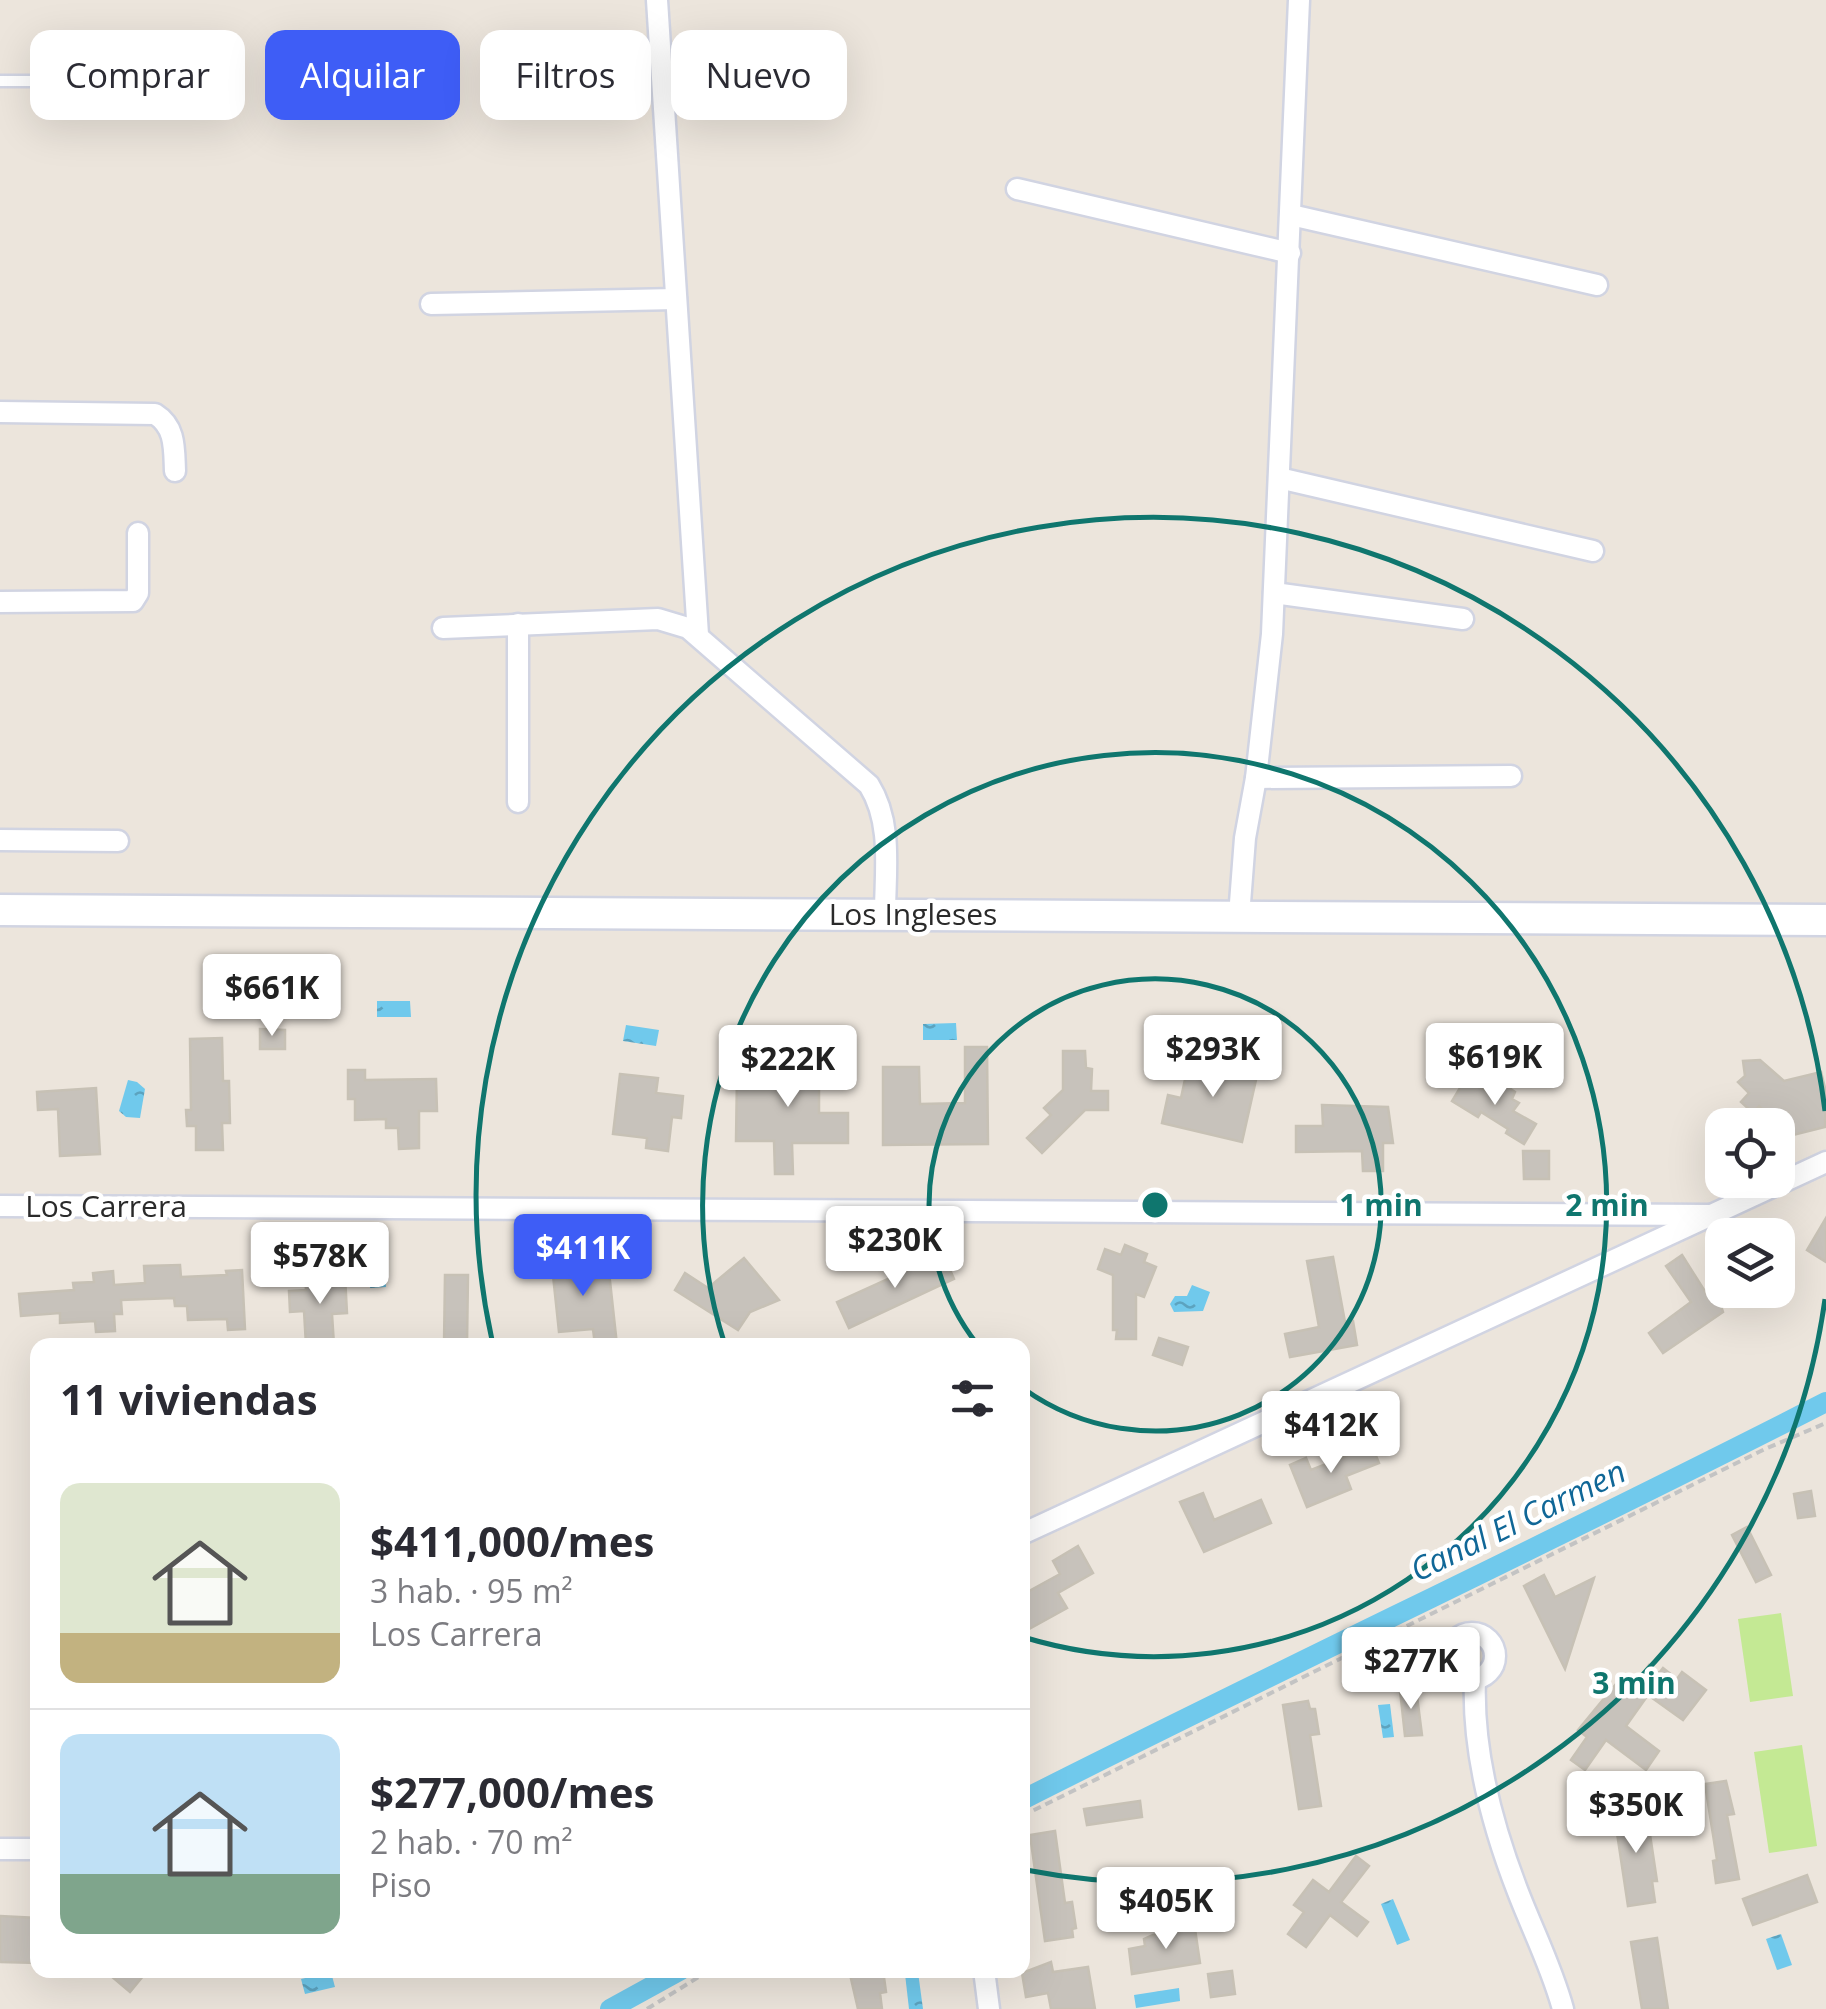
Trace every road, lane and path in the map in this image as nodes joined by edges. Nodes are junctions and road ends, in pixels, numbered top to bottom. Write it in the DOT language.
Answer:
graph roads {
  1 [pos="656,0"];
  2 [pos="1298,0"];
  3 [pos="0,81"];
  4 [pos="30,81"];
  5 [pos="1016,189"];
  6 [pos="1291,215"];
  7 [pos="1290,253"];
  8 [pos="1597,285"];
  9 [pos="676,299"];
  10 [pos="431,304"];
  11 [pos="0,412"];
  12 [pos="175,471"];
  13 [pos="1278,478"];
  14 [pos="138,533"];
  15 [pos="1594,551"];
  16 [pos="1274,592"];
  17 [pos="0,602"];
  18 [pos="1463,619"];
  19 [pos="518,624"];
  20 [pos="442,628"];
  21 [pos="698,635"];
  22 [pos="1511,776"];
  23 [pos="1256,778"];
  24 [pos="518,802"];
  25 [pos="0,840"];
  26 [pos="118,841"];
  27 [pos="0,910"];
  28 [pos="884,914"];
  29 [pos="1239,916"];
  30 [pos="1826,920"];
  31 [pos="1826,1162"];
  32 [pos="0,1206"];
  33 [pos="1712,1215"];
  34 [pos="1826,1423"];
  35 [pos="1030,1530"];
  36 [pos="1475,1679"];
  37 [pos="1030,1812"];
  38 [pos="0,1849"];
  39 [pos="30,1849"];
  40 [pos="697,1978"];
  41 [pos="985,1978"];
  42 [pos="647,2009"];
  43 [pos="989,2009"];
  44 [pos="1563,2009"];
  1 -- 9 [label="street"];
  2 -- 6 [label="street"];
  3 -- 4 [label="lane"];
  5 -- 7 [label="street"];
  6 -- 7 [label="street"];
  6 -- 8 [label="street"];
  7 -- 13 [label="street"];
  9 -- 10 [label="street"];
  9 -- 21 [label="street"];
  11 -- 12 [label="street"];
  13 -- 15 [label="street"];
  13 -- 16 [label="street"];
  14 -- 17 [label="street"];
  16 -- 18 [label="street"];
  16 -- 23 [label="street"];
  19 -- 20 [label="street"];
  19 -- 21 [label="street"];
  19 -- 24 [label="street"];
  21 -- 28 [label="street"];
  22 -- 23 [label="street"];
  23 -- 29 [label="street"];
  25 -- 26 [label="street"];
  27 -- 28 [label="street, Los Ingleses"];
  28 -- 29 [label="street, Los Ingleses"];
  29 -- 30 [label="street, Los Ingleses"];
  31 -- 33 [label="street"];
  32 -- 33 [label="street, Los Carrera"];
  33 -- 35 [label="street"];
  34 -- 37 [label="path"];
  36 -- 44 [label="street"];
  38 -- 39 [label="street"];
  40 -- 42 [label="path"];
  41 -- 43 [label="street"];
}
